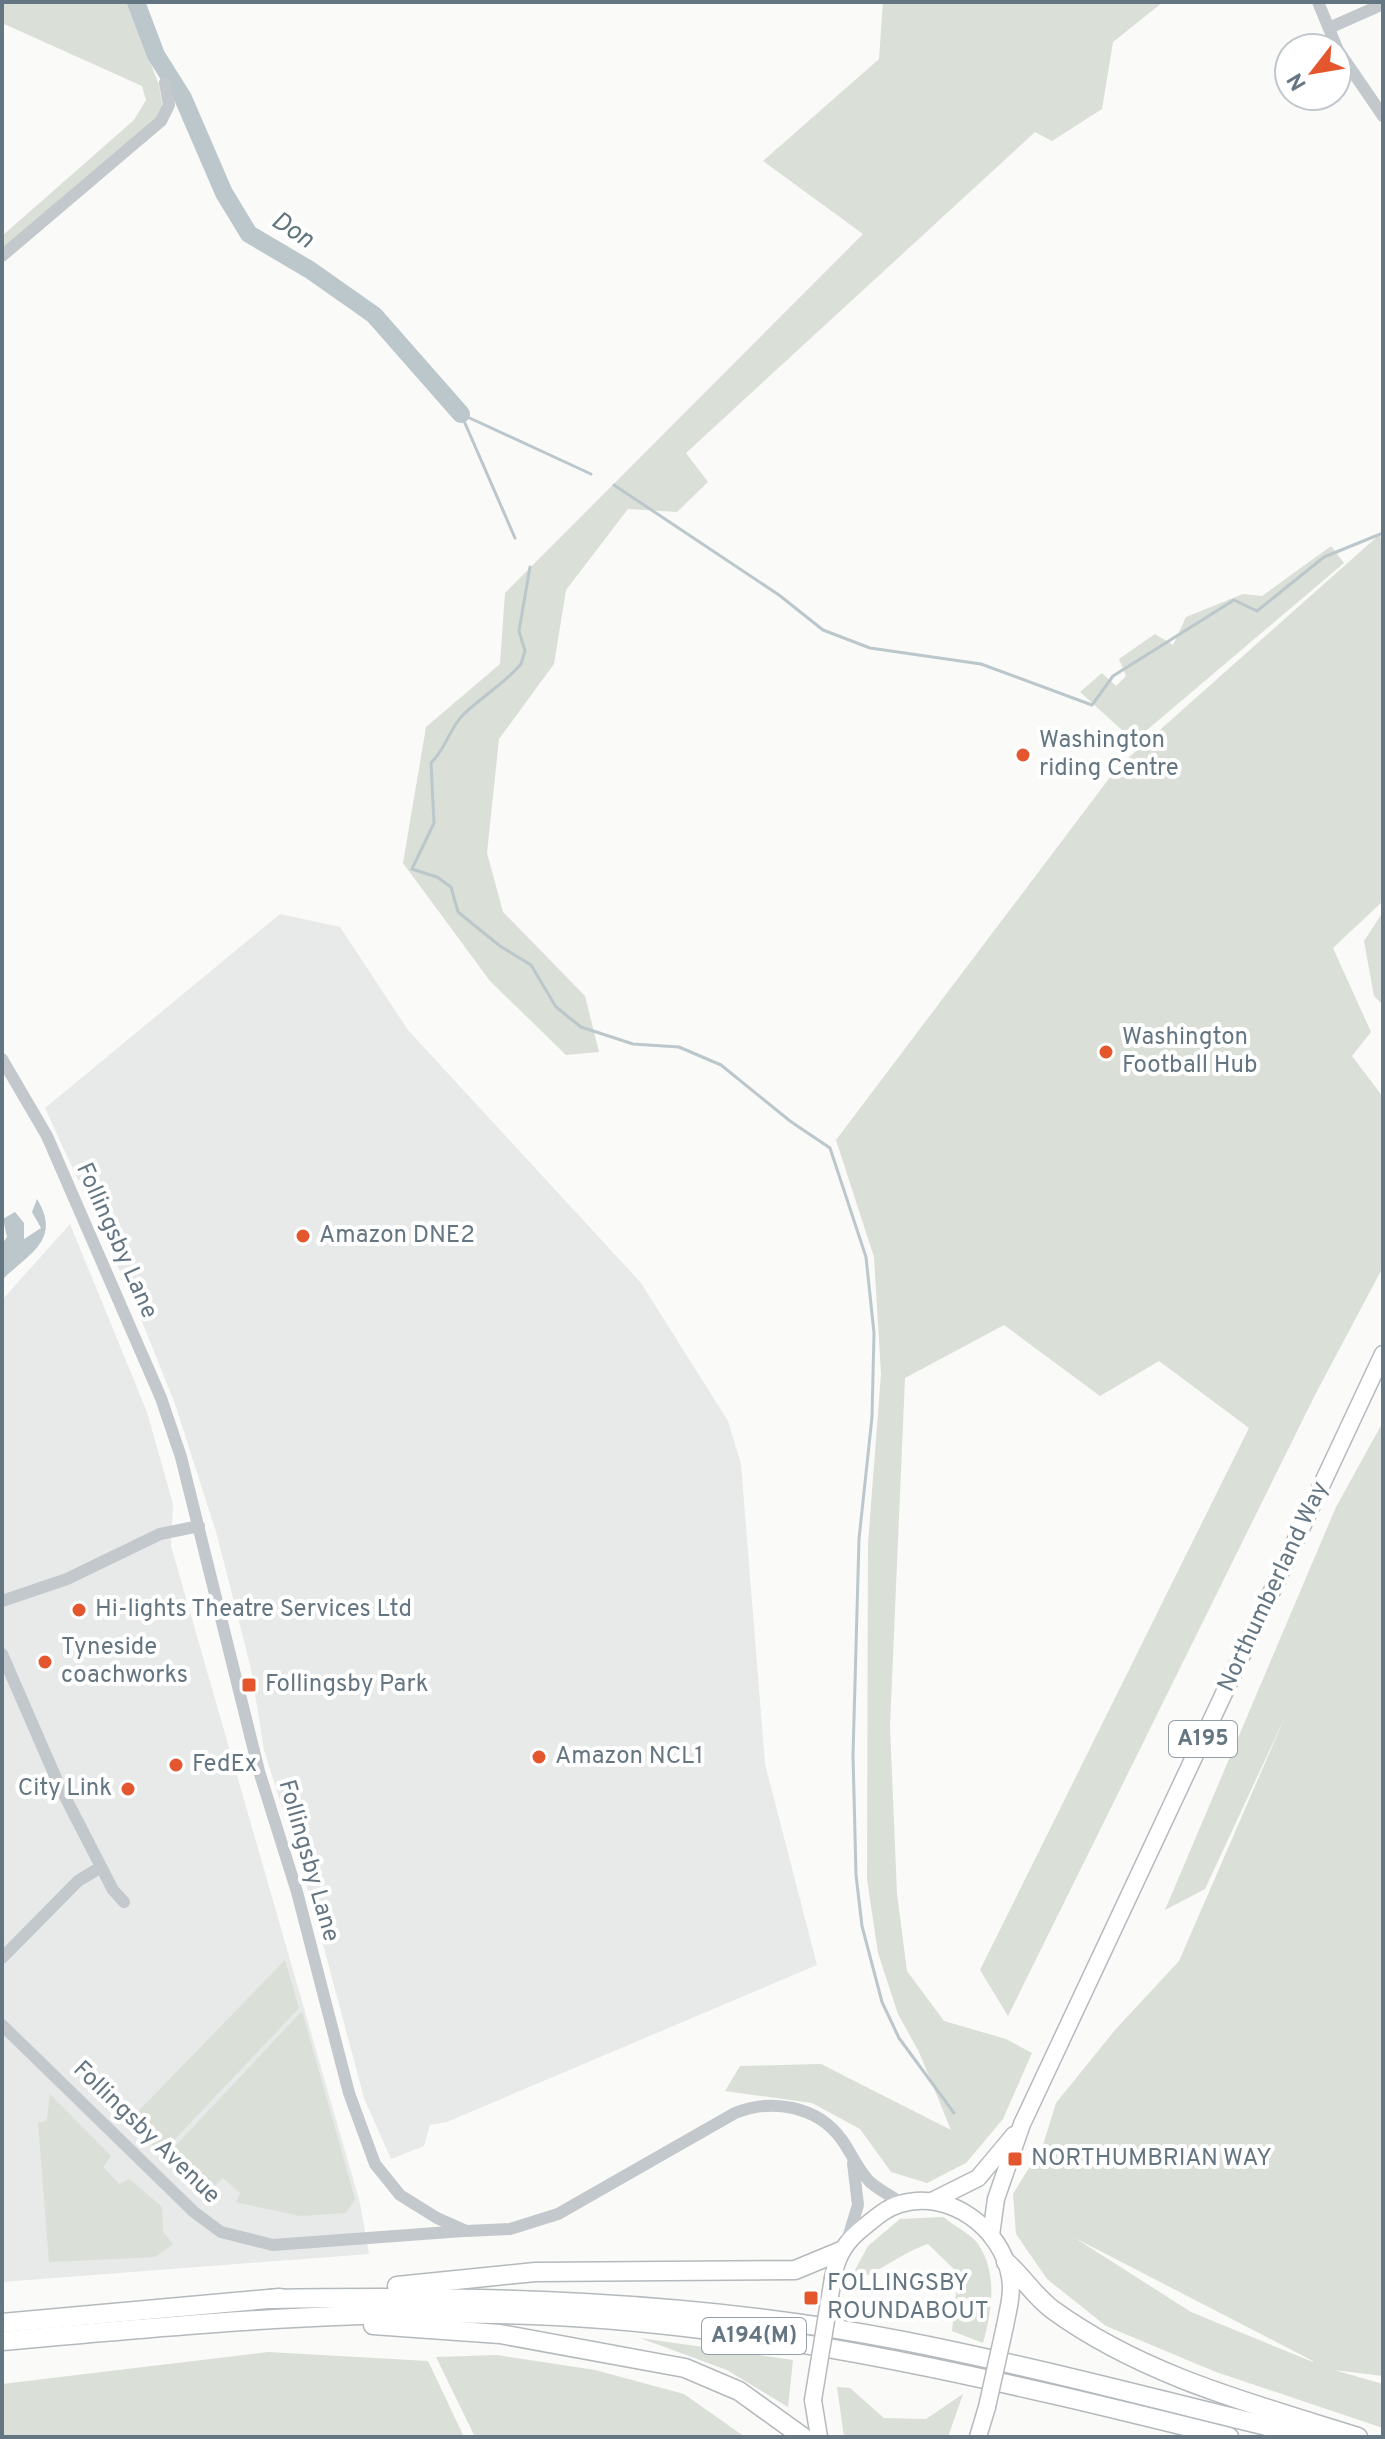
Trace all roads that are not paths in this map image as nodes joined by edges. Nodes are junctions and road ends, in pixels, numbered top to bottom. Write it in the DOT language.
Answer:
graph roads {
  1 [pos="1318,2"];
  2 [pos="1383,4"];
  3 [pos="1329,28"];
  4 [pos="1331,32"];
  5 [pos="1353,72"];
  6 [pos="165,83"];
  7 [pos="1383,116"];
  8 [pos="2,256"];
  9 [pos="2,1059"];
  10 [pos="1383,1354"];
  11 [pos="199,1526"];
  12 [pos="2,1601"];
  13 [pos="2,1654"];
  14 [pos="15,1678"];
  15 [pos="2,1685"];
  16 [pos="101,1867"];
  17 [pos="124,1902"];
  18 [pos="2,1958"];
  19 [pos="2,2025"];
  20 [pos="1022,2124"];
  21 [pos="851,2156"];
  22 [pos="932,2201"];
  23 [pos="902,2203"];
  24 [pos="466,2231"];
  25 [pos="991,2235"];
  26 [pos="844,2246"];
  27 [pos="1006,2262"];
  28 [pos="270,2299"];
  29 [pos="268,2319"];
  30 [pos="2,2323"];
  31 [pos="2,2341"];
  32 [pos="803,2437"];
  33 [pos="819,2437"];
  34 [pos="978,2437"];
  35 [pos="1229,2437"];
  36 [pos="1312,2437"];
  37 [pos="1358,2437"];
  1 -- 3 [label="street"];
  2 -- 3 [label="street"];
  3 -- 4 [label="street"];
  5 -- 7 [label="street"];
  6 -- 8 [label="street"];
  9 -- 11 [label="street, Follingsby Lane"];
  10 -- 20 [label="main road, Northumberland Way / A195"];
  11 -- 12 [label="street"];
  11 -- 24 [label="street, Follingsby Lane"];
  13 -- 14 [label="street"];
  14 -- 15 [label="street"];
  14 -- 16 [label="street"];
  16 -- 17 [label="street"];
  16 -- 18 [label="street"];
  19 -- 24 [label="street, Follingsby Avenue"];
  20 -- 22 [label="main road, Northumberland Way / A195"];
  20 -- 25 [label="main road, Northumberland Way / A195"];
  21 -- 23 [label="street, Follingsby Lane"];
  21 -- 24 [label="street, Follingsby Lane"];
  21 -- 26 [label="street"];
  22 -- 23 [label="main road"];
  22 -- 25 [label="main road"];
  23 -- 26 [label="main road"];
  25 -- 27 [label="main road"];
  26 -- 28 [label="highway, A194(M)"];
  26 -- 33 [label="main road, bridge"];
  27 -- 34 [label="main road, bridge"];
  27 -- 37 [label="highway"];
  28 -- 30 [label="highway, A194(M)"];
  28 -- 36 [label="highway, A194(M)"];
  29 -- 31 [label="highway, A194(M)"];
  29 -- 32 [label="highway, A194(M)"];
  29 -- 35 [label="highway, A194(M)"];
}
